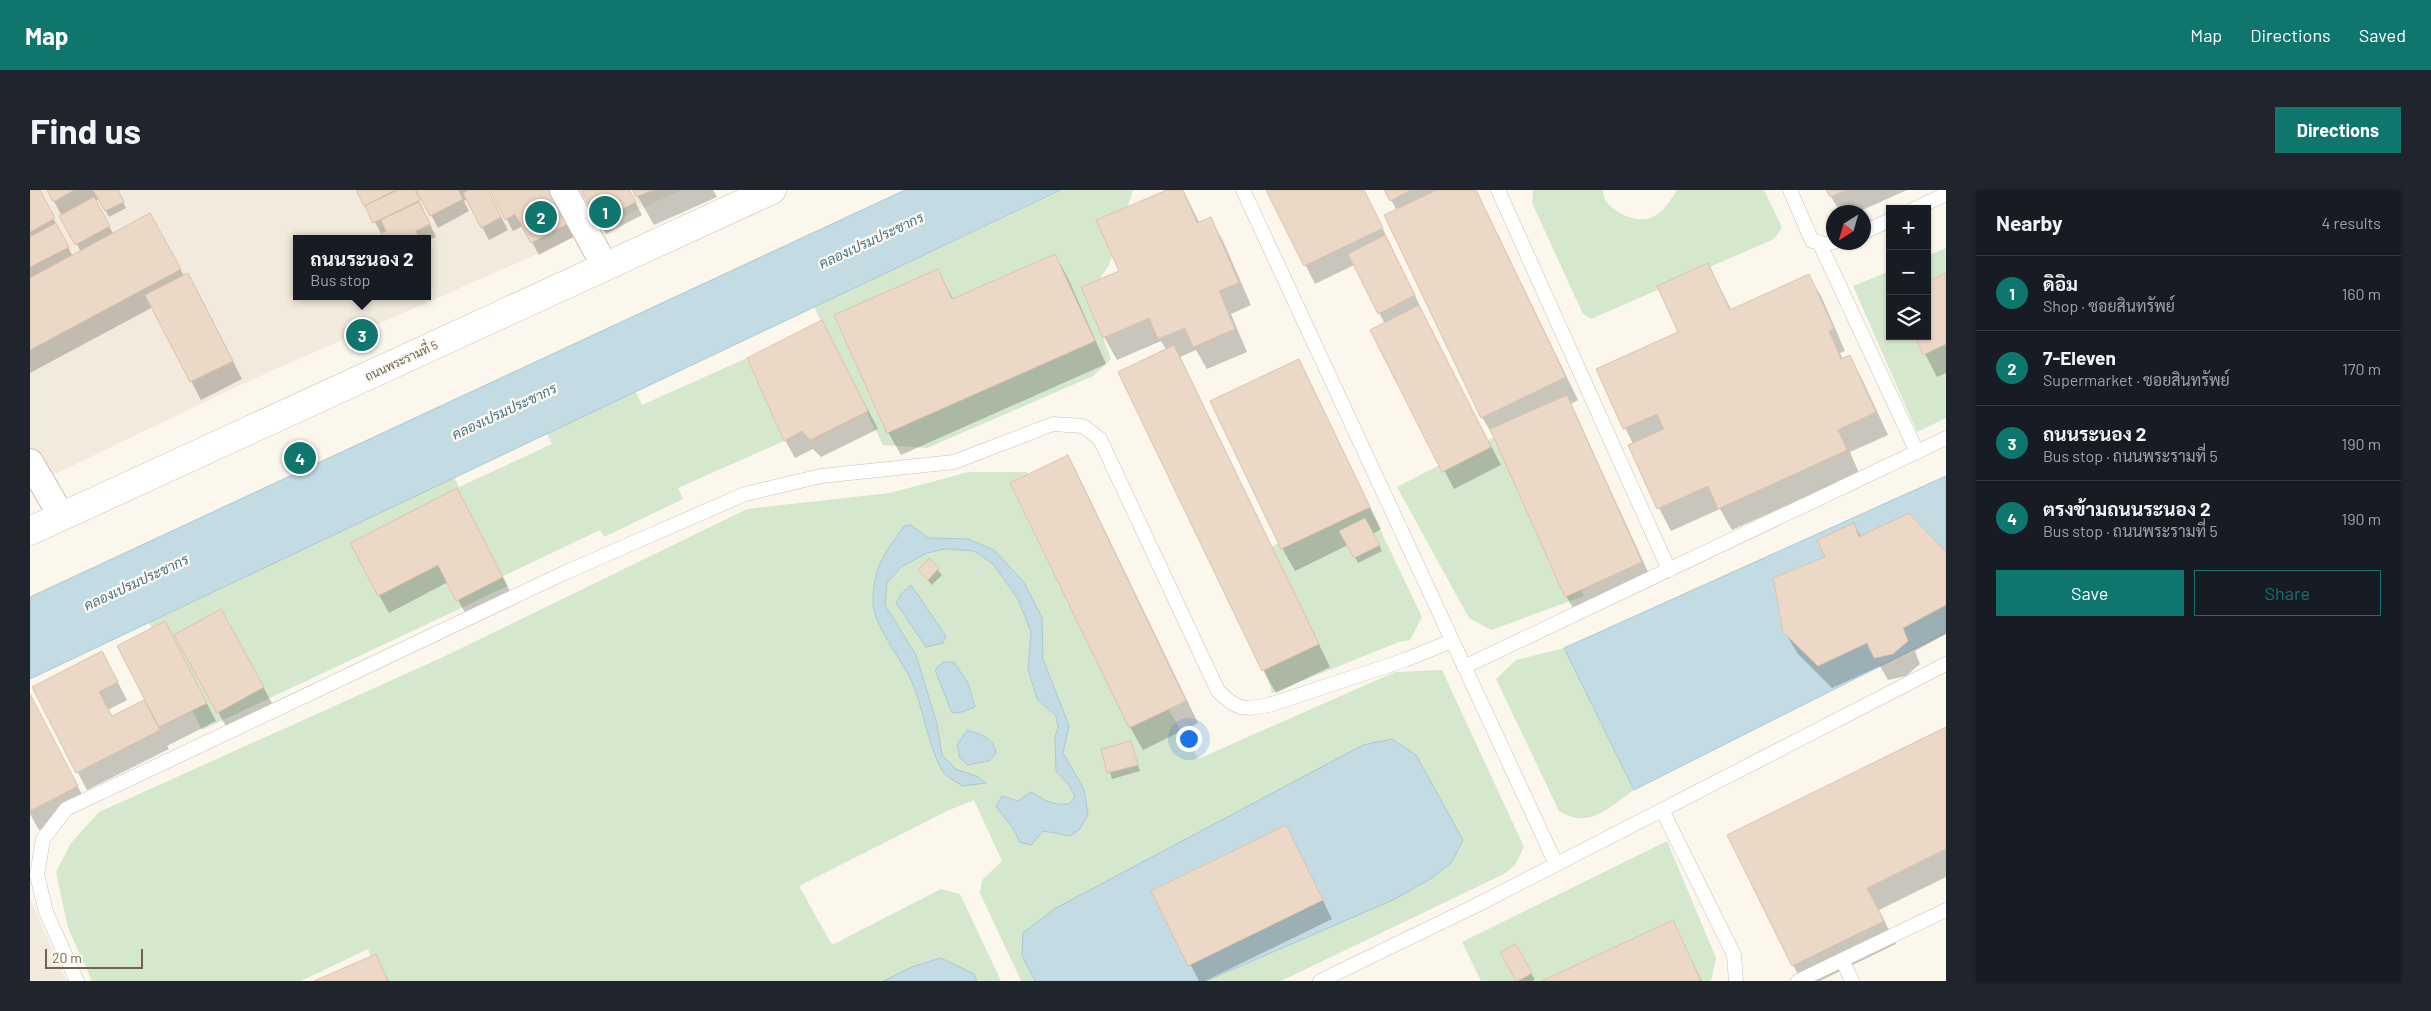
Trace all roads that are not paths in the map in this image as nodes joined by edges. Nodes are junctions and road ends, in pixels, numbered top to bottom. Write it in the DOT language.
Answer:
graph roads {
  1 [pos="563,190"];
  2 [pos="772,190"];
  3 [pos="1243,190"];
  4 [pos="1498,190"];
  5 [pos="1790,190"];
  6 [pos="1946,194"];
  7 [pos="1923,205"];
  8 [pos="1886,222"];
  9 [pos="1871,229"];
  10 [pos="1819,242"];
  11 [pos="1826,242"];
  12 [pos="605,266"];
  13 [pos="1946,438"];
  14 [pos="1917,452"];
  15 [pos="30,462"];
  16 [pos="61,515"];
  17 [pos="30,531"];
  18 [pos="1670,570"];
  19 [pos="1452,641"];
  20 [pos="1946,664"];
  21 [pos="1464,668"];
  22 [pos="1662,810"];
  23 [pos="1556,864"];
  24 [pos="1946,910"];
  25 [pos="1842,960"];
  26 [pos="77,981"];
  27 [pos="1320,981"];
  28 [pos="1736,981"];
  29 [pos="1798,981"];
  30 [pos="1852,981"];
  1 -- 12 [label="street"];
  2 -- 12 [label="main road, ถนนพระรามที่ 5"];
  3 -- 19 [label="lane"];
  4 -- 18 [label="lane"];
  5 -- 10 [label="lane"];
  6 -- 7 [label="lane"];
  8 -- 9 [label="lane"];
  10 -- 11 [label="lane"];
  10 -- 14 [label="lane"];
  12 -- 16 [label="main road, ถนนพระรามที่ 5"];
  13 -- 14 [label="lane"];
  14 -- 18 [label="lane"];
  15 -- 16 [label="street"];
  16 -- 17 [label="main road, ถนนพระรามที่ 5"];
  18 -- 21 [label="lane"];
  19 -- 21 [label="lane"];
  19 -- 26 [label="lane"];
  20 -- 22 [label="lane"];
  21 -- 23 [label="lane"];
  22 -- 23 [label="lane"];
  22 -- 28 [label="lane"];
  23 -- 27 [label="lane"];
  24 -- 25 [label="lane"];
  25 -- 29 [label="lane"];
  25 -- 30 [label="lane"];
}
